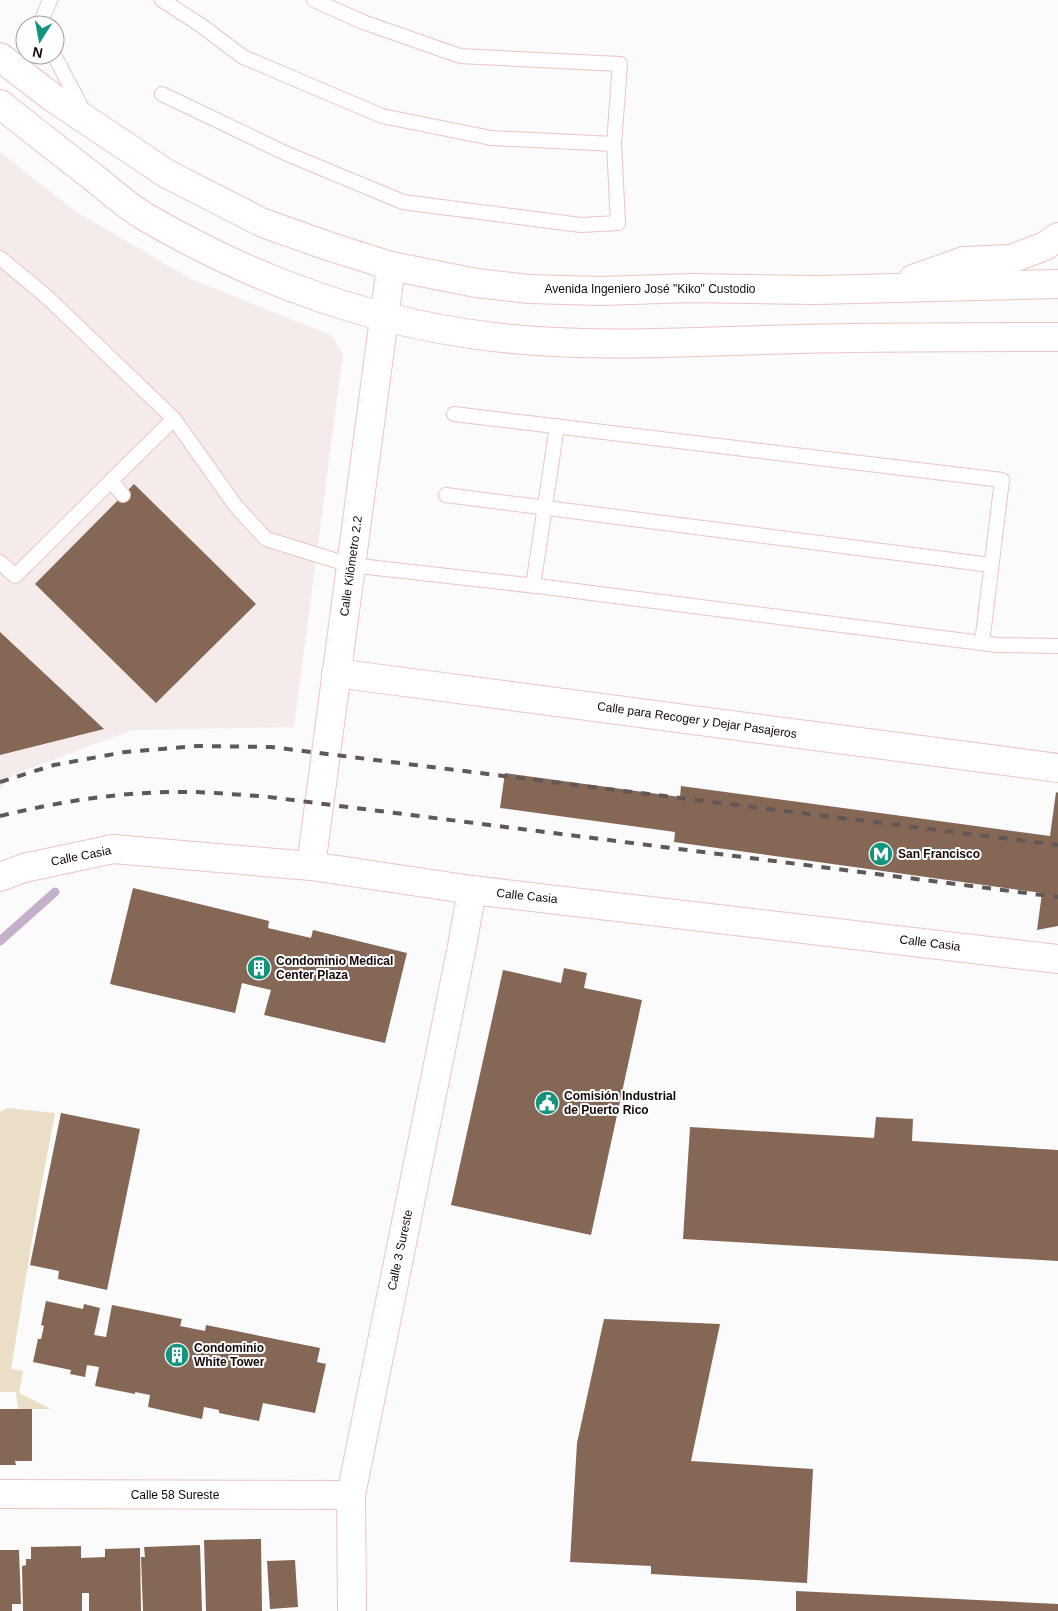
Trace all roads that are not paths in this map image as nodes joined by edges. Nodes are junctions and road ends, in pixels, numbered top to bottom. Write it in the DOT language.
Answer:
graph roads {
  1 [pos="50,0"];
  2 [pos="162,0"];
  3 [pos="314,0"];
  4 [pos="44,15"];
  5 [pos="0,57"];
  6 [pos="58,65"];
  7 [pos="162,94"];
  8 [pos="0,104"];
  9 [pos="91,124"];
  10 [pos="614,144"];
  11 [pos="1058,237"];
  12 [pos="0,258"];
  13 [pos="391,266"];
  14 [pos="1058,284"];
  15 [pos="890,287"];
  16 [pos="384,317"];
  17 [pos="1058,336"];
  18 [pos="454,414"];
  19 [pos="174,419"];
  20 [pos="557,426"];
  21 [pos="110,482"];
  22 [pos="123,495"];
  23 [pos="446,495"];
  24 [pos="545,508"];
  25 [pos="0,562"];
  26 [pos="350,565"];
  27 [pos="991,565"];
  28 [pos="533,586"];
  29 [pos="982,643"];
  30 [pos="1058,646"];
  31 [pos="336,673"];
  32 [pos="1058,768"];
  33 [pos="310,866"];
  34 [pos="0,878"];
  35 [pos="472,890"];
  36 [pos="1058,959"];
  37 [pos="0,1494"];
  38 [pos="350,1495"];
  39 [pos="352,1611"];
  1 -- 4 [label="lane"];
  2 -- 10 [label="lane"];
  3 -- 10 [label="lane"];
  5 -- 9 [label="street, Avenida Ingeniero José \"Kiko\" Custodio"];
  6 -- 9 [label="lane"];
  7 -- 10 [label="lane"];
  8 -- 16 [label="street"];
  9 -- 13 [label="street, Avenida Ingeniero José \"Kiko\" Custodio"];
  11 -- 15 [label="street"];
  12 -- 19 [label="lane"];
  13 -- 15 [label="street, Avenida Ingeniero José \"Kiko\" Custodio"];
  13 -- 16 [label="street, Calle Kilómetro 2.2"];
  14 -- 15 [label="street, Avenida Ingeniero José \"Kiko\" Custodio"];
  16 -- 17 [label="street"];
  16 -- 26 [label="street, Calle Kilómetro 2.2"];
  18 -- 20 [label="lane"];
  19 -- 21 [label="lane"];
  19 -- 26 [label="lane"];
  20 -- 24 [label="lane"];
  20 -- 27 [label="lane"];
  21 -- 22 [label="lane"];
  21 -- 25 [label="lane"];
  23 -- 24 [label="lane"];
  24 -- 27 [label="lane"];
  24 -- 28 [label="lane"];
  26 -- 28 [label="lane"];
  26 -- 31 [label="street, Calle Kilómetro 2.2"];
  27 -- 29 [label="lane"];
  28 -- 29 [label="lane"];
  29 -- 30 [label="lane"];
  31 -- 32 [label="street, Calle para Recoger y Dejar Pasajeros"];
  31 -- 33 [label="street, Calle Kilómetro 2.2"];
  33 -- 34 [label="street, Calle Casia"];
  33 -- 35 [label="street, Calle Casia"];
  35 -- 36 [label="street, Calle Casia"];
  35 -- 38 [label="street, Calle 3 Sureste"];
  37 -- 38 [label="street, Calle 58 Sureste"];
  38 -- 39 [label="street, Calle 3 Sureste"];
}
